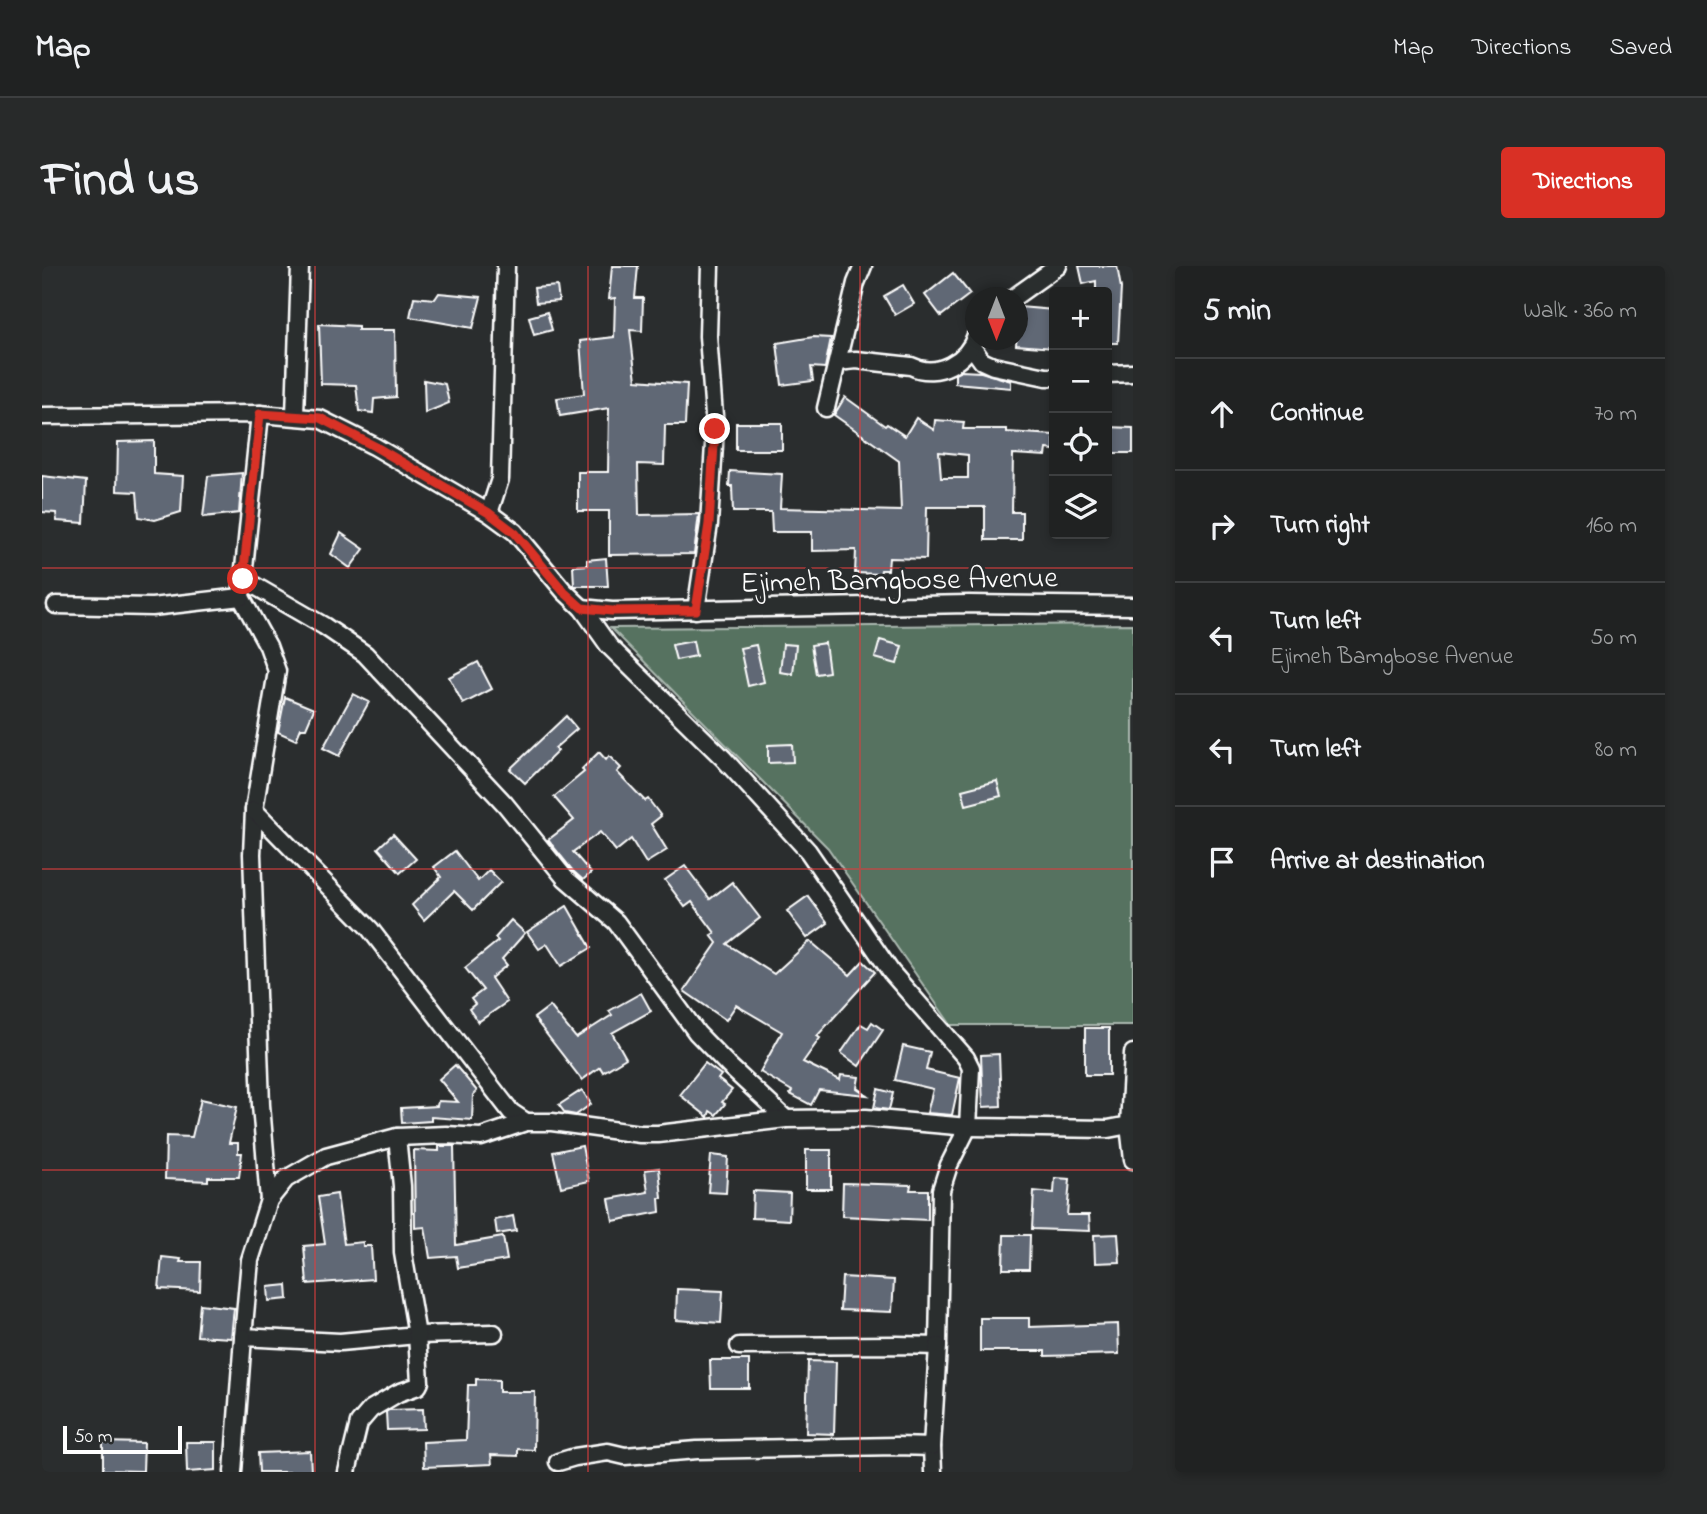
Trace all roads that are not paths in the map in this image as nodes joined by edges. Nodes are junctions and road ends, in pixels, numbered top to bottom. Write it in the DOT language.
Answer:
graph roads {
  1 [pos="300,266"];
  2 [pos="506,266"];
  3 [pos="710,266"];
  4 [pos="863,266"];
  5 [pos="1058,266"];
  6 [pos="1028,287"];
  7 [pos="965,349"];
  8 [pos="978,350"];
  9 [pos="838,362"];
  10 [pos="1133,373"];
  11 [pos="1112,374"];
  12 [pos="1049,376"];
  13 [pos="826,408"];
  14 [pos="260,414"];
  15 [pos="295,415"];
  16 [pos="42,416"];
  17 [pos="489,513"];
  18 [pos="243,579"];
  19 [pos="241,597"];
  20 [pos="56,605"];
  21 [pos="1133,606"];
  22 [pos="582,608"];
  23 [pos="696,610"];
  24 [pos="254,810"];
  25 [pos="1133,1053"];
  26 [pos="786,1119"];
  27 [pos="526,1122"];
  28 [pos="1129,1125"];
  29 [pos="968,1127"];
  30 [pos="397,1137"];
  31 [pos="1133,1160"];
  32 [pos="269,1200"];
  33 [pos="494,1333"];
  34 [pos="417,1335"];
  35 [pos="243,1337"];
  36 [pos="739,1346"];
  37 [pos="938,1346"];
  38 [pos="932,1447"];
  39 [pos="558,1462"];
  40 [pos="233,1472"];
  41 [pos="347,1472"];
  42 [pos="933,1472"];
  1 -- 15 [label="street"];
  2 -- 17 [label="street"];
  3 -- 23 [label="street"];
  4 -- 9 [label="street"];
  5 -- 6 [label="street"];
  7 -- 9 [label="street"];
  8 -- 12 [label="street"];
  9 -- 13 [label="street"];
  10 -- 11 [label="street"];
  14 -- 15 [label="street"];
  14 -- 16 [label="street"];
  14 -- 18 [label="street"];
  15 -- 17 [label="street"];
  17 -- 22 [label="street"];
  18 -- 19 [label="street"];
  18 -- 26 [label="street"];
  19 -- 20 [label="street"];
  19 -- 24 [label="street"];
  21 -- 23 [label="street, Ejimeh Bamgbose Avenue"];
  22 -- 23 [label="street, Ejimeh Bamgbose Avenue"];
  22 -- 29 [label="street"];
  24 -- 27 [label="street"];
  24 -- 32 [label="street"];
  25 -- 28 [label="street"];
  26 -- 27 [label="street"];
  26 -- 29 [label="street"];
  27 -- 30 [label="street"];
  28 -- 29 [label="street"];
  28 -- 31 [label="street"];
  29 -- 37 [label="street"];
  30 -- 32 [label="street"];
  30 -- 34 [label="street"];
  32 -- 35 [label="street"];
  33 -- 34 [label="street"];
  34 -- 35 [label="street"];
  34 -- 41 [label="street"];
  35 -- 40 [label="street"];
  36 -- 37 [label="street"];
  37 -- 38 [label="street"];
  38 -- 39 [label="street"];
  38 -- 42 [label="street"];
}
